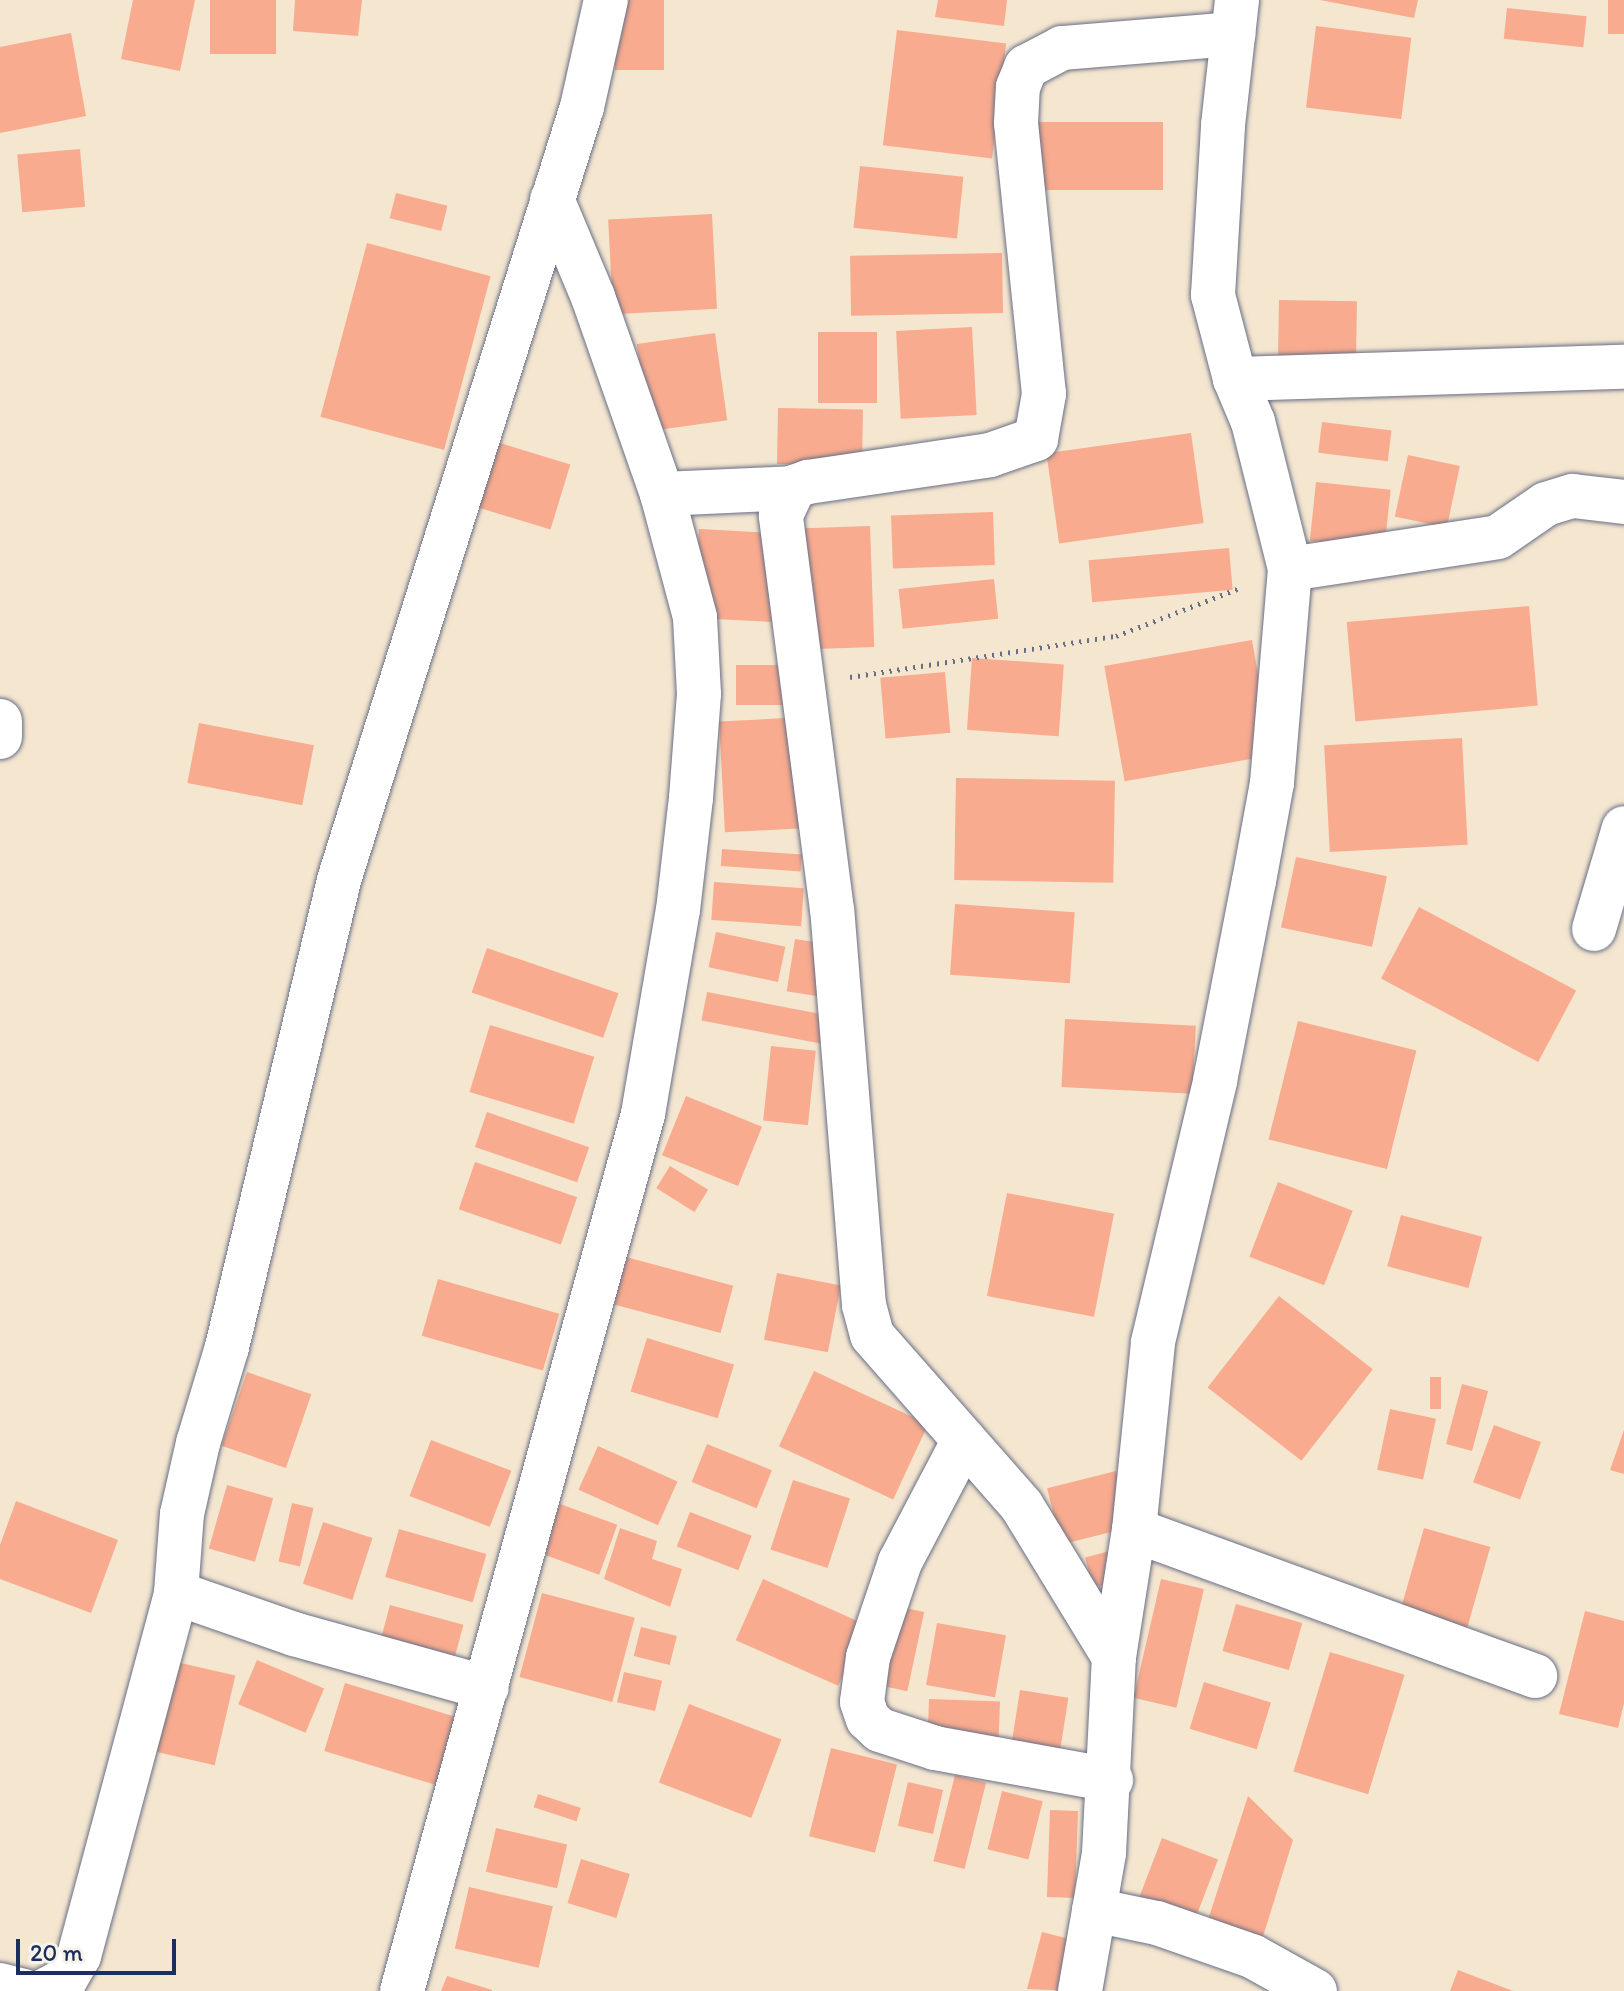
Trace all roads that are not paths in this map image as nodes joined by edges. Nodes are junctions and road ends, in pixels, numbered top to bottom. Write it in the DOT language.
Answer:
graph roads {
  1 [pos="606,0"];
  2 [pos="1235,17"];
  3 [pos="552,199"];
  4 [pos="1624,367"];
  5 [pos="1235,379"];
  6 [pos="792,488"];
  7 [pos="662,494"];
  8 [pos="1624,502"];
  9 [pos="1290,569"];
  10 [pos="0,721"];
  11 [pos="0,737"];
  12 [pos="1624,828"];
  13 [pos="1594,929"];
  14 [pos="964,1440"];
  15 [pos="1134,1530"];
  16 [pos="176,1593"];
  17 [pos="1114,1657"];
  18 [pos="1535,1676"];
  19 [pos="487,1688"];
  20 [pos="1111,1780"];
  21 [pos="1094,1910"];
  22 [pos="0,1985"];
  23 [pos="24,1991"];
  24 [pos="44,1991"];
  25 [pos="402,1991"];
  26 [pos="1080,1991"];
  27 [pos="1315,1991"];
  1 -- 3 [label="street"];
  2 -- 5 [label="street"];
  2 -- 6 [label="street"];
  3 -- 7 [label="street"];
  3 -- 16 [label="street"];
  4 -- 5 [label="street"];
  5 -- 9 [label="street"];
  6 -- 7 [label="street"];
  6 -- 14 [label="street"];
  7 -- 19 [label="street"];
  8 -- 9 [label="street"];
  9 -- 15 [label="street"];
  10 -- 11 [label="street"];
  12 -- 13 [label="street"];
  14 -- 17 [label="street"];
  14 -- 20 [label="street"];
  15 -- 17 [label="street"];
  15 -- 18 [label="street"];
  16 -- 19 [label="street"];
  16 -- 24 [label="street"];
  17 -- 20 [label="street"];
  19 -- 25 [label="street"];
  20 -- 21 [label="street"];
  21 -- 26 [label="street"];
  21 -- 27 [label="street"];
  22 -- 23 [label="street"];
}
